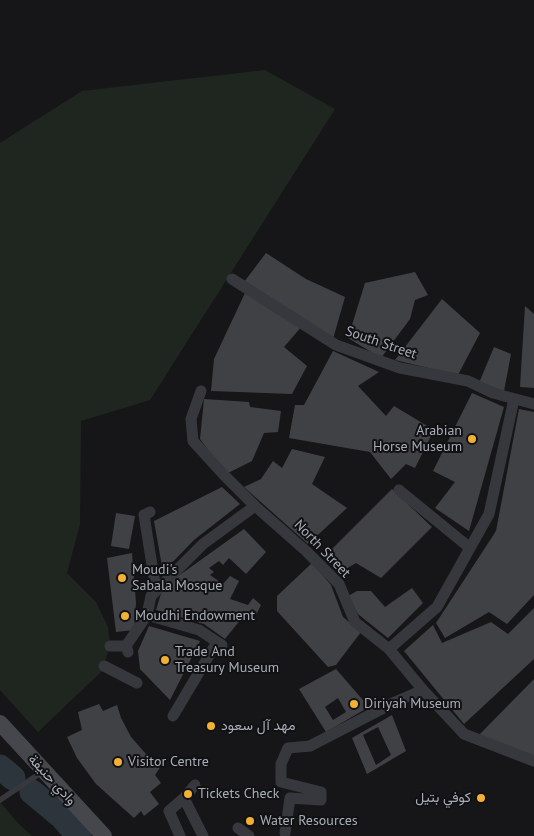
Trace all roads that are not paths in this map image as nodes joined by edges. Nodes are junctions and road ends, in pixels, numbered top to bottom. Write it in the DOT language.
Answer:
graph roads {
  1 [pos="232,279"];
  2 [pos="201,391"];
  3 [pos="514,399"];
  4 [pos="534,404"];
  5 [pos="399,490"];
  6 [pos="255,506"];
  7 [pos="150,512"];
  8 [pos="470,548"];
  9 [pos="156,590"];
  10 [pos="147,615"];
  11 [pos="110,646"];
  12 [pos="389,649"];
  13 [pos="104,666"];
  14 [pos="137,683"];
  15 [pos="423,690"];
  16 [pos="173,716"];
  17 [pos="0,723"];
  18 [pos="534,761"];
  19 [pos="43,771"];
  20 [pos="195,785"];
  21 [pos="184,798"];
  22 [pos="0,800"];
  23 [pos="238,828"];
  24 [pos="284,833"];
  25 [pos="104,836"];
  26 [pos="180,836"];
  27 [pos="203,836"];
  28 [pos="249,836"];
  1 -- 3 [label="street, South Street"];
  2 -- 6 [label="street, North Street"];
  3 -- 4 [label="street, South Street"];
  3 -- 8 [label="street"];
  5 -- 8 [label="street"];
  6 -- 9 [label="street"];
  6 -- 12 [label="street, North Street"];
  7 -- 9 [label="street"];
  8 -- 12 [label="street"];
  9 -- 10 [label="street"];
  10 -- 11 [label="street"];
  10 -- 16 [label="street"];
  12 -- 15 [label="street, North Street"];
  13 -- 14 [label="street"];
  15 -- 18 [label="street, North Street"];
  15 -- 24 [label="street"];
  17 -- 19 [label="main road, وادي حنيفة"];
  19 -- 22 [label="lane"];
  19 -- 25 [label="main road, وادي حنيفة"];
  20 -- 21 [label="street"];
  21 -- 26 [label="street"];
  21 -- 27 [label="street"];
  23 -- 28 [label="street"];
}
